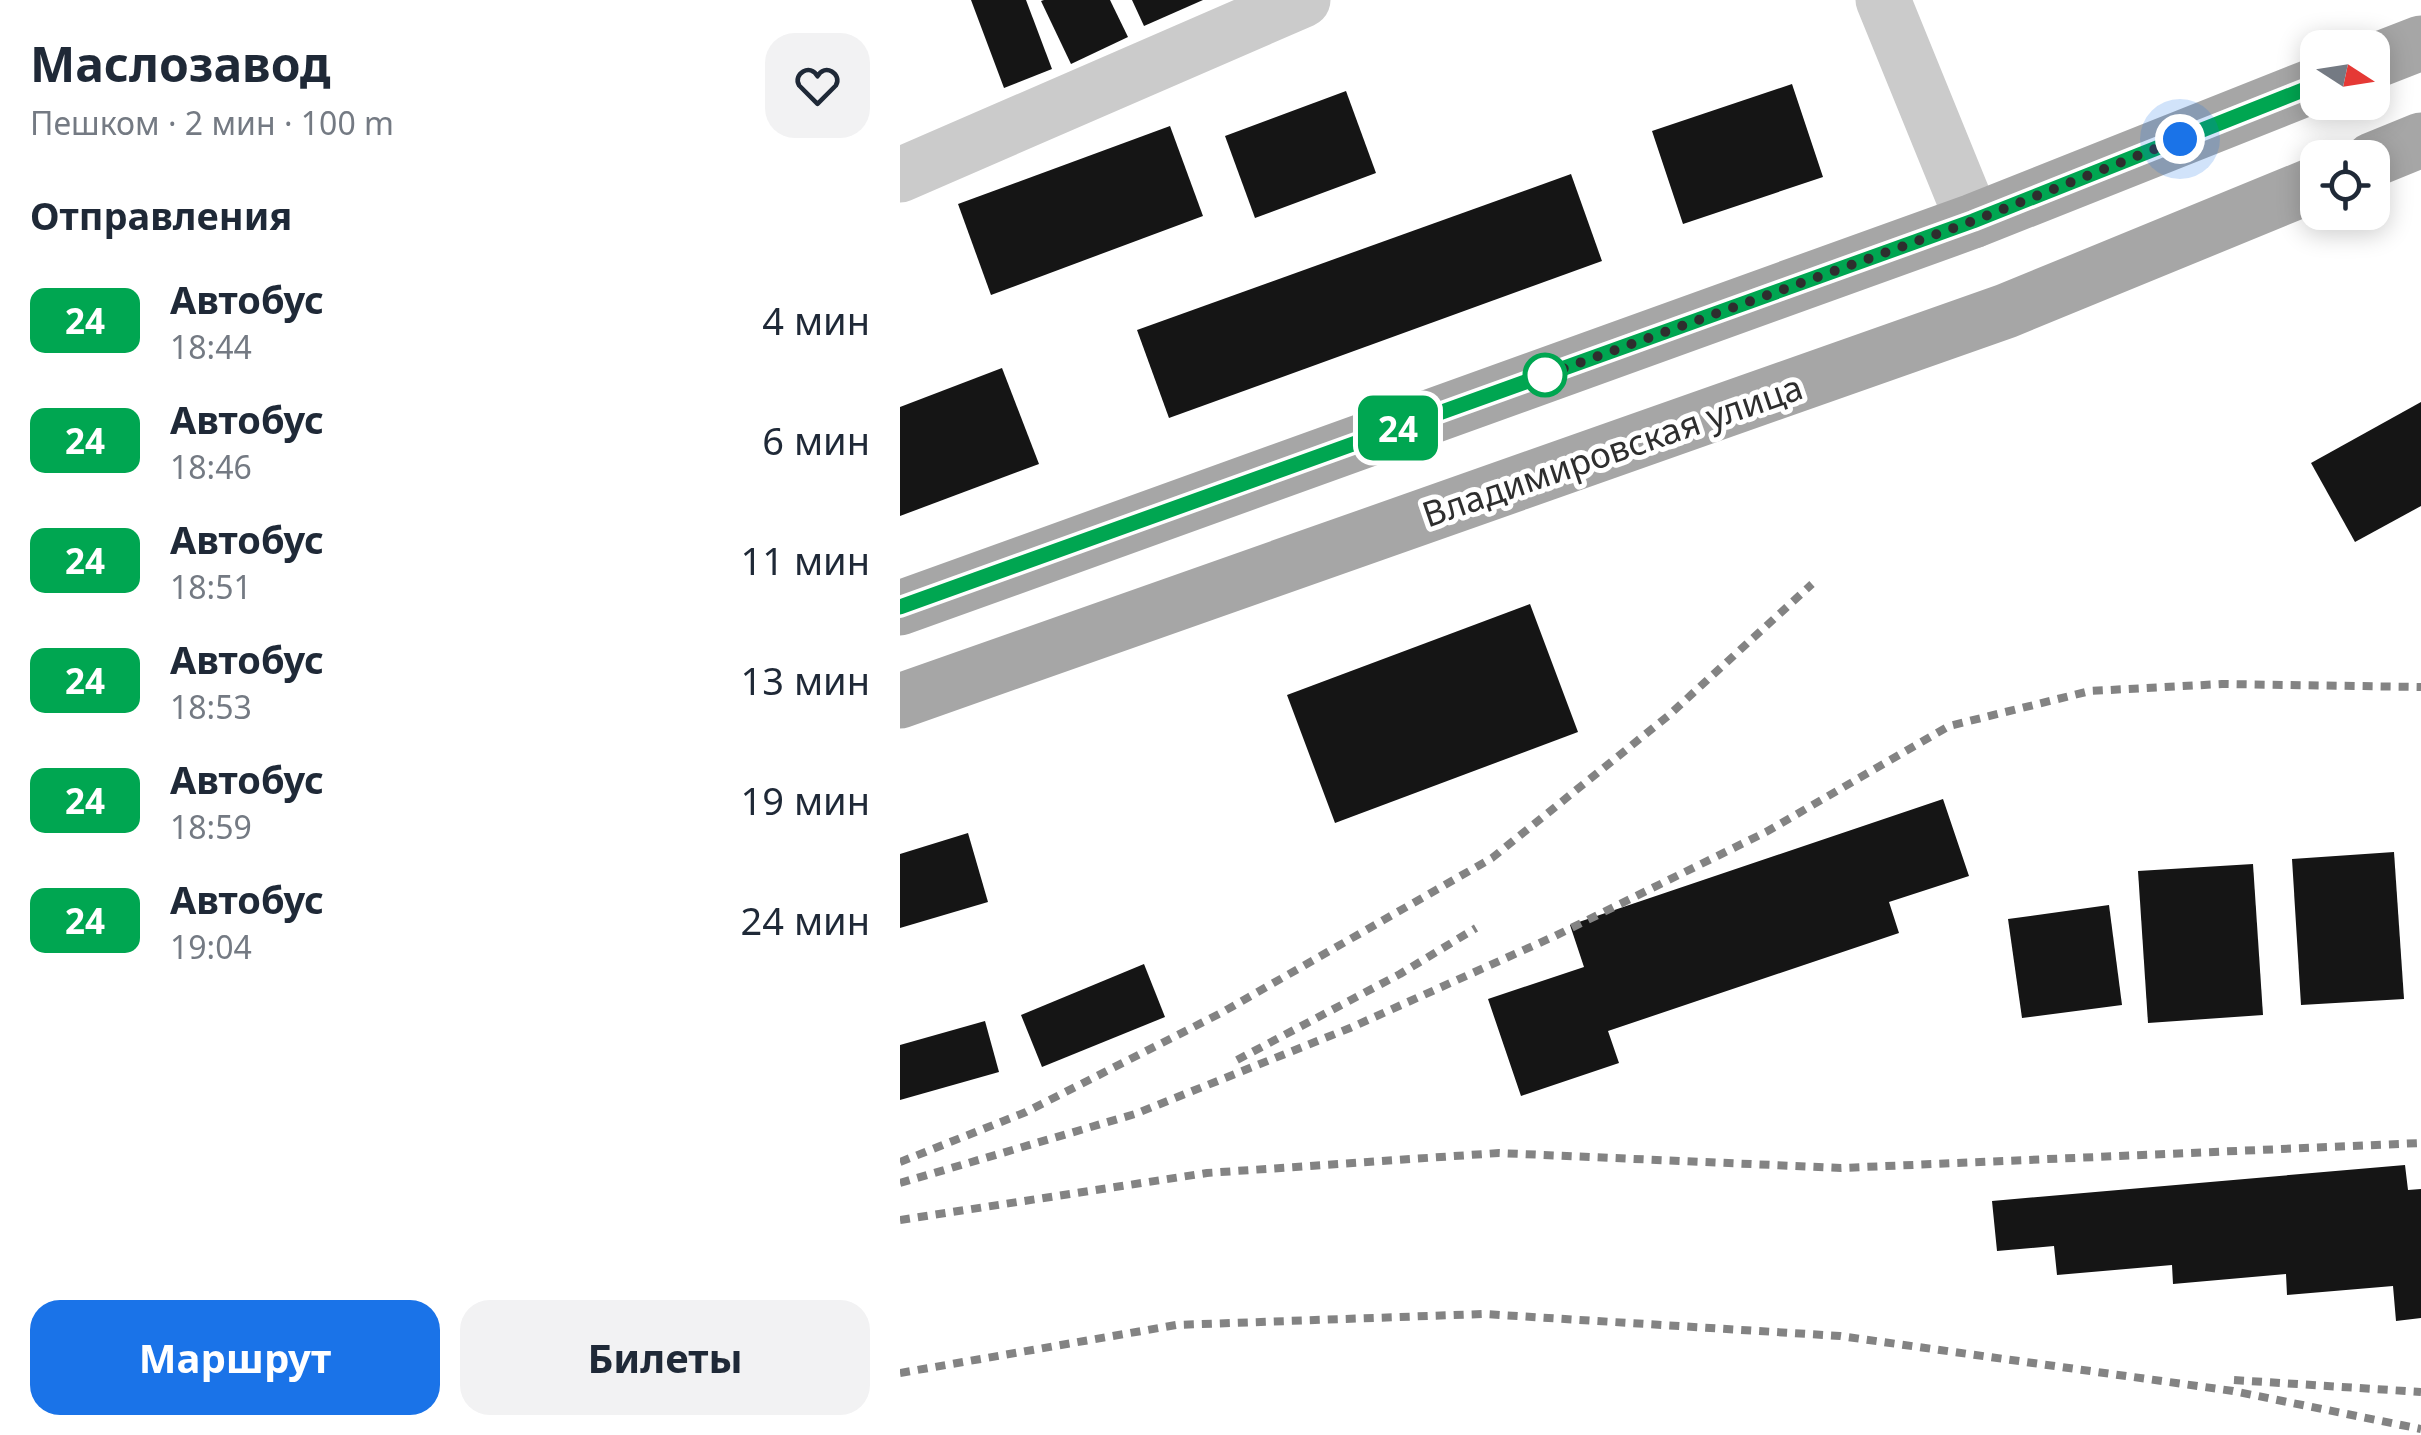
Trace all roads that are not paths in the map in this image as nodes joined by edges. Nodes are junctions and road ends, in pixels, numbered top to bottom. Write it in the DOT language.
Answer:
graph roads {
  1 [pos="1303,0"];
  2 [pos="1883,0"];
  3 [pos="2421,43"];
  4 [pos="2390,55"];
  5 [pos="2300,91"];
  6 [pos="2421,140"];
  7 [pos="2390,153"];
  8 [pos="900,175"];
  9 [pos="2300,190"];
  10 [pos="1973,221"];
  11 [pos="900,608"];
  12 [pos="900,700"];
  1 -- 8 [label="street"];
  2 -- 10 [label="street"];
  3 -- 4 [label="main road"];
  5 -- 10 [label="main road"];
  6 -- 7 [label="main road"];
  9 -- 12 [label="main road, Владимировская улица"];
  10 -- 11 [label="main road"];
}
